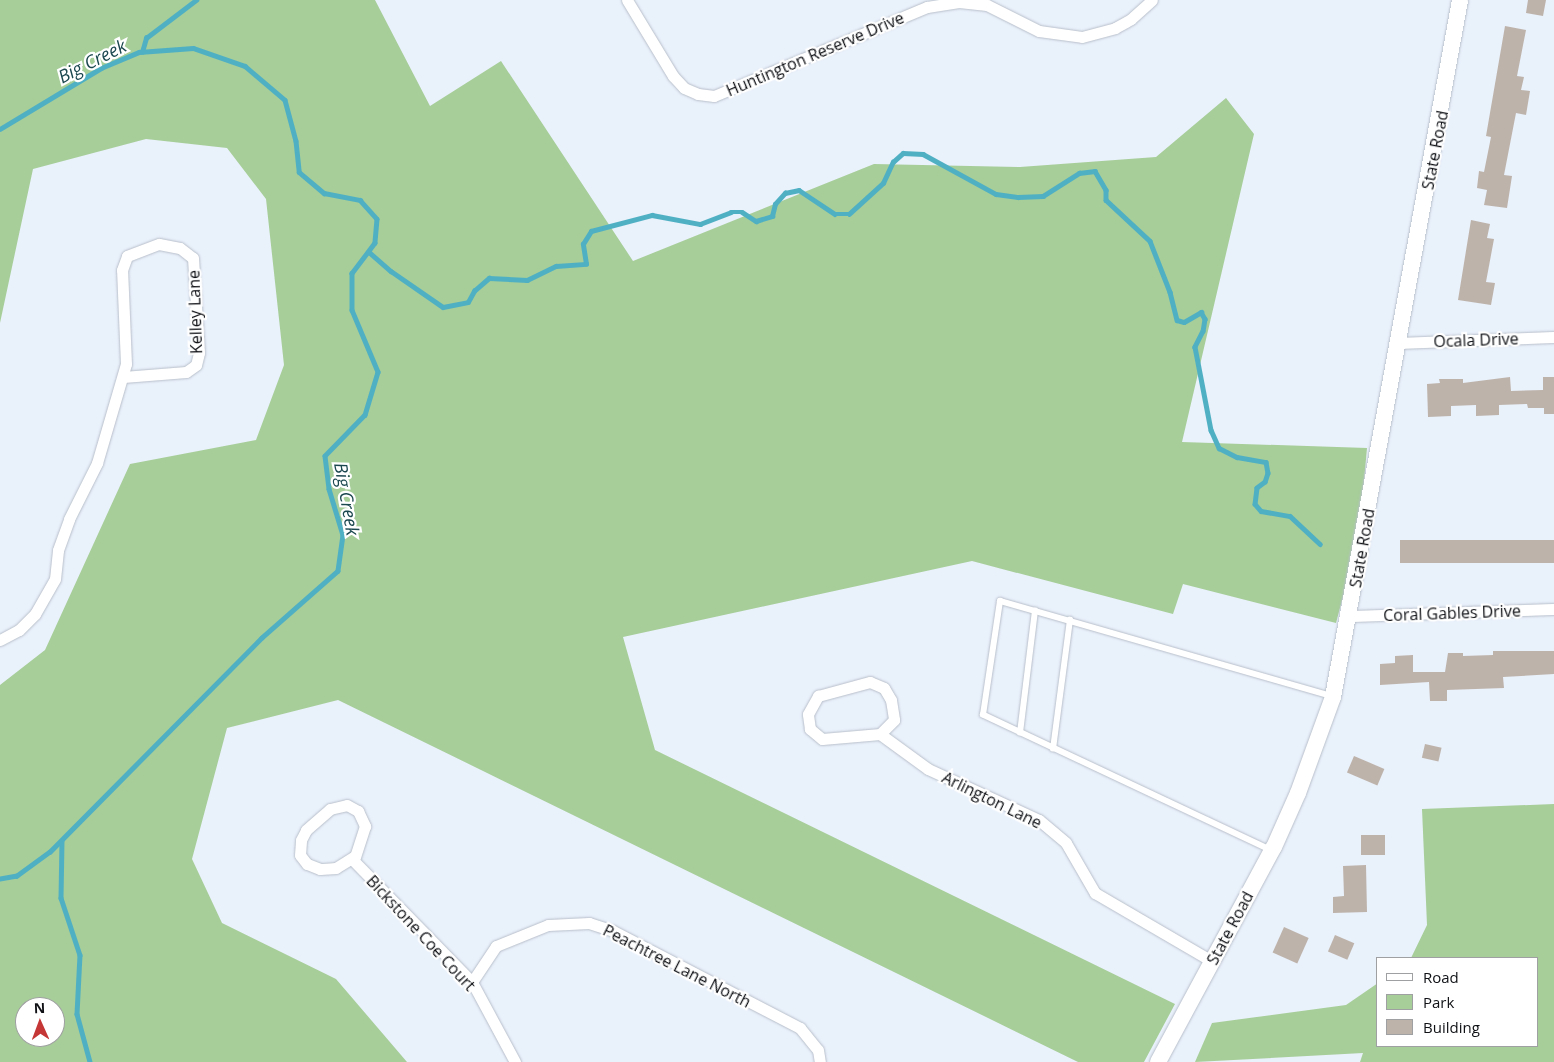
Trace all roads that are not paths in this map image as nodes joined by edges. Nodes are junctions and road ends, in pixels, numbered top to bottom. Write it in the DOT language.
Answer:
graph roads {
  1 [pos="628,0"];
  2 [pos="1152,0"];
  3 [pos="1460,0"];
  4 [pos="1554,337"];
  5 [pos="1397,343"];
  6 [pos="123,377"];
  7 [pos="1554,609"];
  8 [pos="1035,611"];
  9 [pos="1350,616"];
  10 [pos="1070,620"];
  11 [pos="0,640"];
  12 [pos="1333,697"];
  13 [pos="880,734"];
  14 [pos="1020,734"];
  15 [pos="1054,749"];
  16 [pos="1272,851"];
  17 [pos="352,859"];
  18 [pos="1212,961"];
  19 [pos="472,982"];
  20 [pos="515,1062"];
  21 [pos="820,1062"];
  22 [pos="1158,1062"];
  1 -- 2 [label="street, Huntington Reserve Drive"];
  3 -- 5 [label="main road, State Road"];
  4 -- 5 [label="street, Ocala Drive"];
  5 -- 9 [label="main road, State Road"];
  6 -- 6 [label="street, Kelley Lane"];
  6 -- 11 [label="street, Kelley Lane"];
  7 -- 9 [label="street, Coral Gables Drive"];
  8 -- 10 [label="lane"];
  8 -- 14 [label="lane"];
  8 -- 14 [label="lane"];
  9 -- 12 [label="main road, State Road"];
  10 -- 12 [label="lane"];
  10 -- 15 [label="lane"];
  12 -- 16 [label="main road, State Road"];
  13 -- 13 [label="street"];
  13 -- 18 [label="street, Arlington Lane"];
  14 -- 15 [label="lane"];
  15 -- 16 [label="lane"];
  16 -- 18 [label="main road, State Road"];
  17 -- 17 [label="street"];
  17 -- 19 [label="street, Bickstone Coe Court"];
  18 -- 22 [label="main road, State Road"];
  19 -- 20 [label="street, Bickstone Coe Court"];
  19 -- 21 [label="street, Peachtree Lane North"];
}
